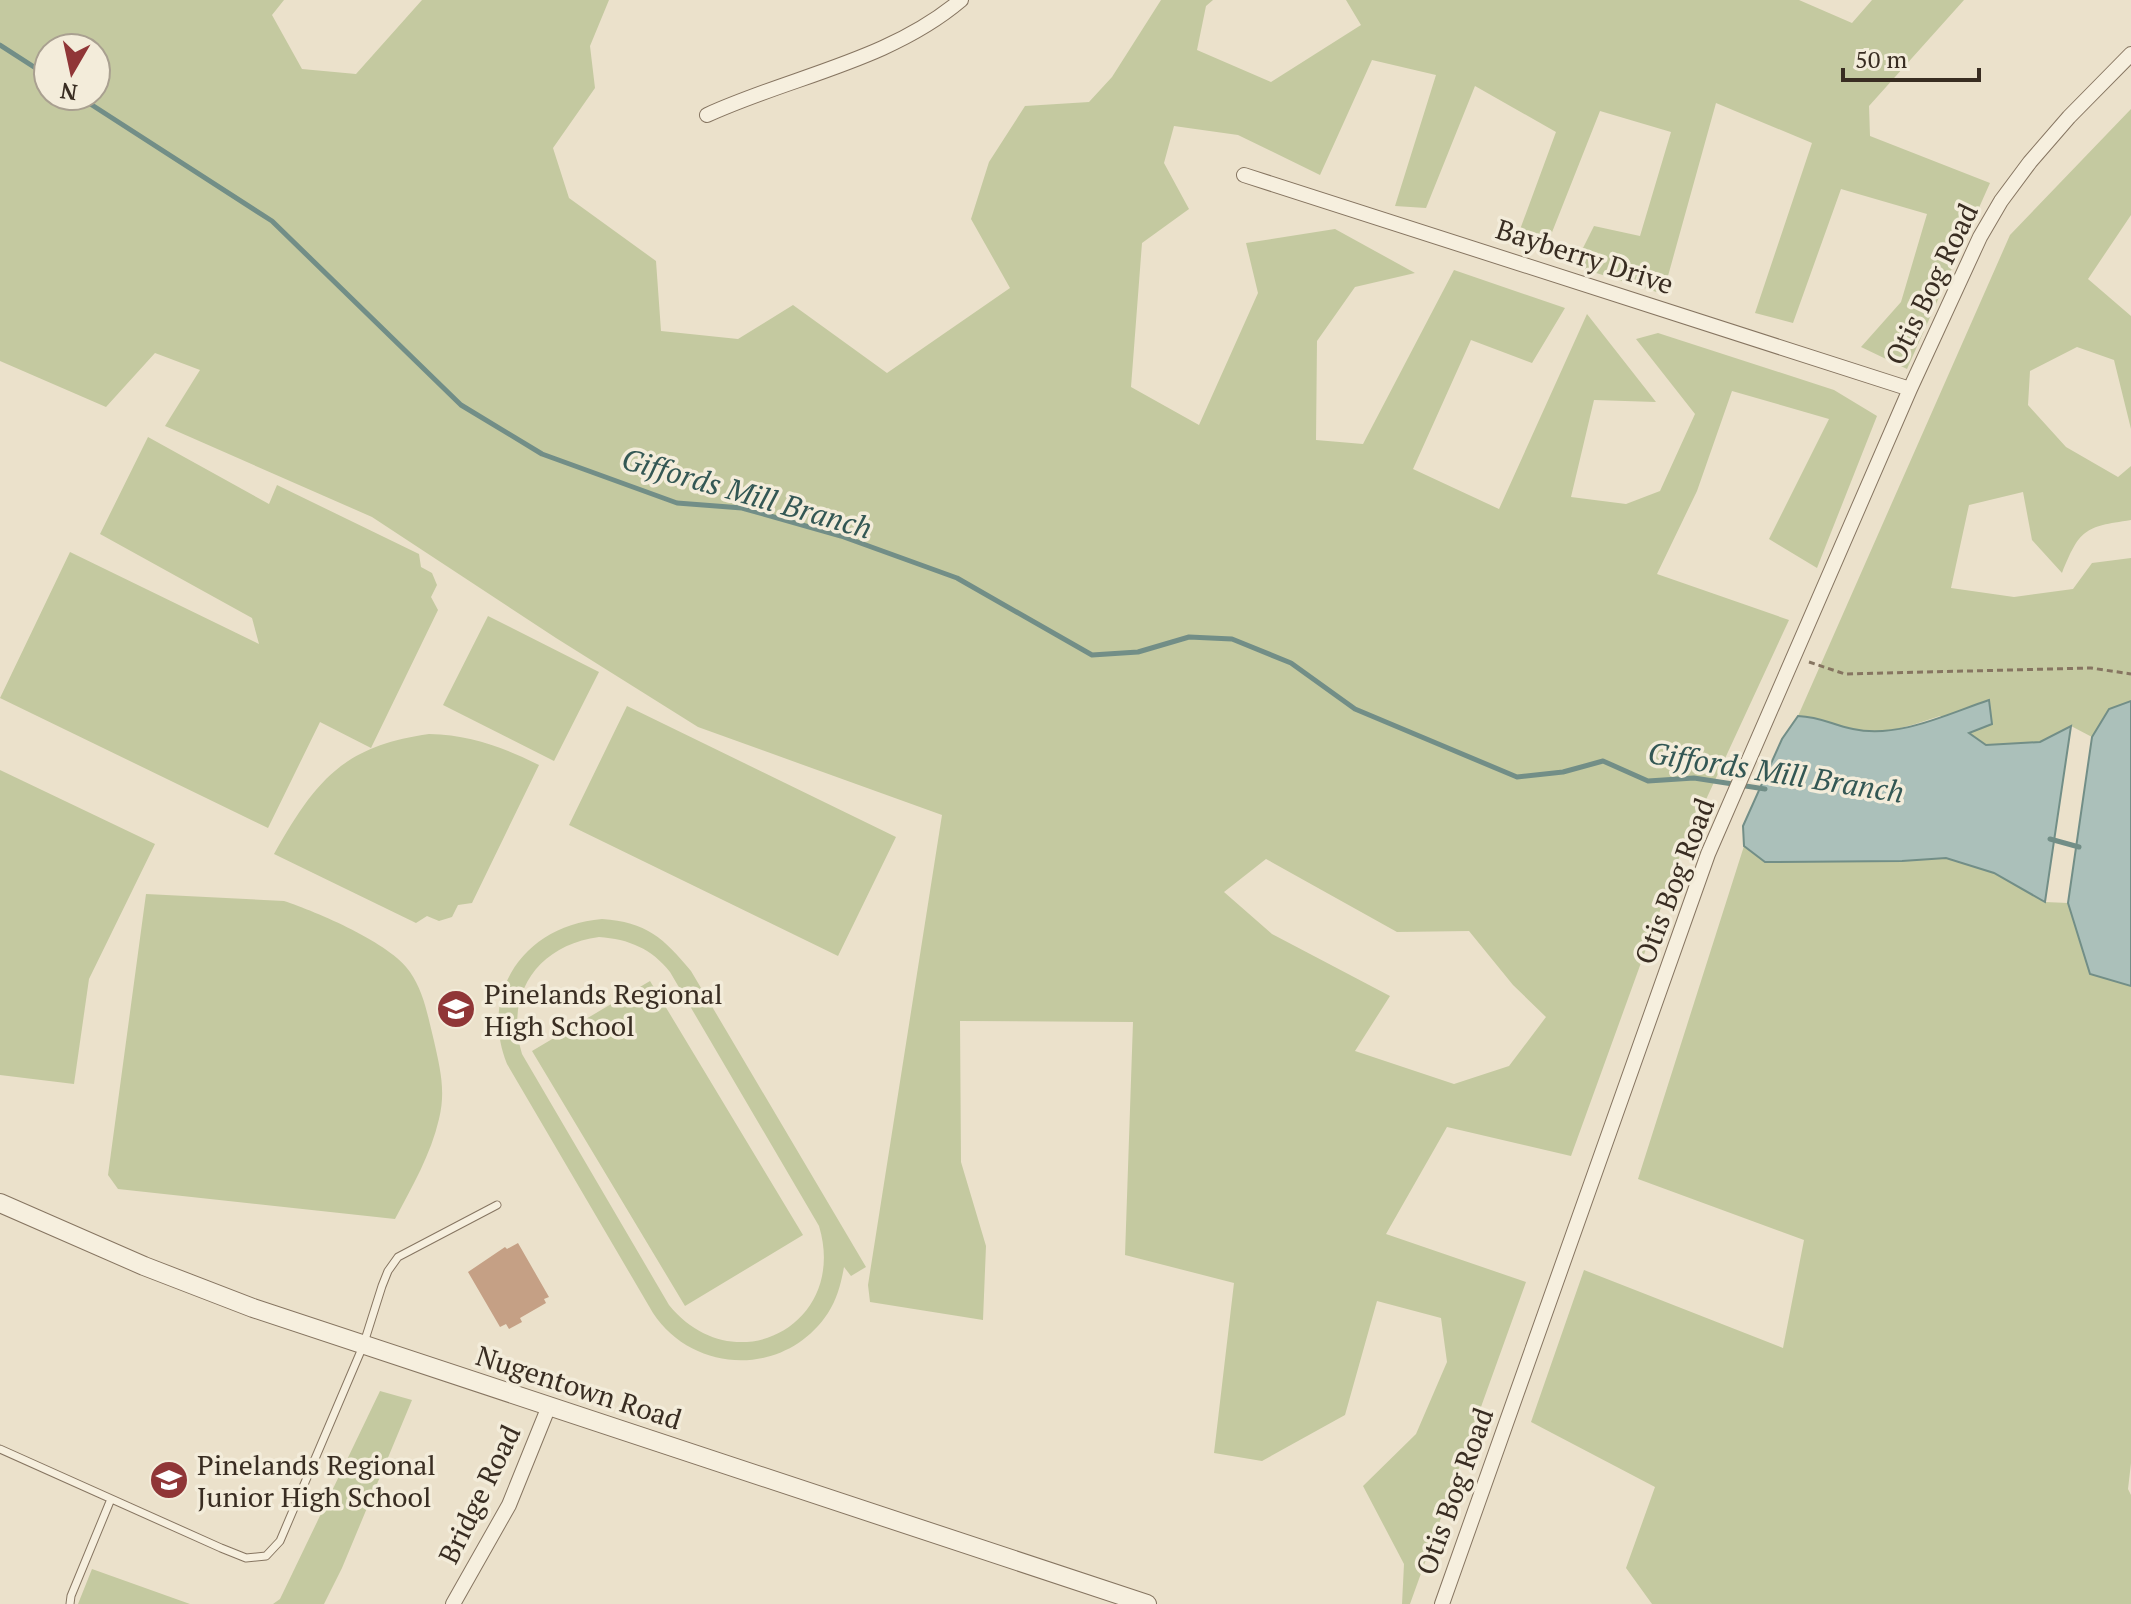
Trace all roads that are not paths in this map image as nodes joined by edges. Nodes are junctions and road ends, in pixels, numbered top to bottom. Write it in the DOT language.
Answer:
graph roads {
  1 [pos="961,0"];
  2 [pos="2131,54"];
  3 [pos="707,115"];
  4 [pos="1244,175"];
  5 [pos="1910,389"];
  6 [pos="0,1203"];
  7 [pos="497,1205"];
  8 [pos="363,1346"];
  9 [pos="549,1406"];
  10 [pos="0,1449"];
  11 [pos="111,1499"];
  12 [pos="70,1604"];
  13 [pos="453,1604"];
  14 [pos="1147,1604"];
  15 [pos="1442,1604"];
  1 -- 3 [label="street"];
  2 -- 5 [label="street, Otis Bog Road"];
  4 -- 5 [label="street, Bayberry Drive"];
  5 -- 15 [label="street, Otis Bog Road"];
  6 -- 8 [label="street, Nugentown Road"];
  7 -- 8 [label="lane"];
  8 -- 9 [label="street, Nugentown Road"];
  8 -- 11 [label="lane"];
  9 -- 13 [label="street, Bridge Road"];
  9 -- 14 [label="street, Nugentown Road"];
  10 -- 11 [label="lane"];
  11 -- 12 [label="lane"];
}
